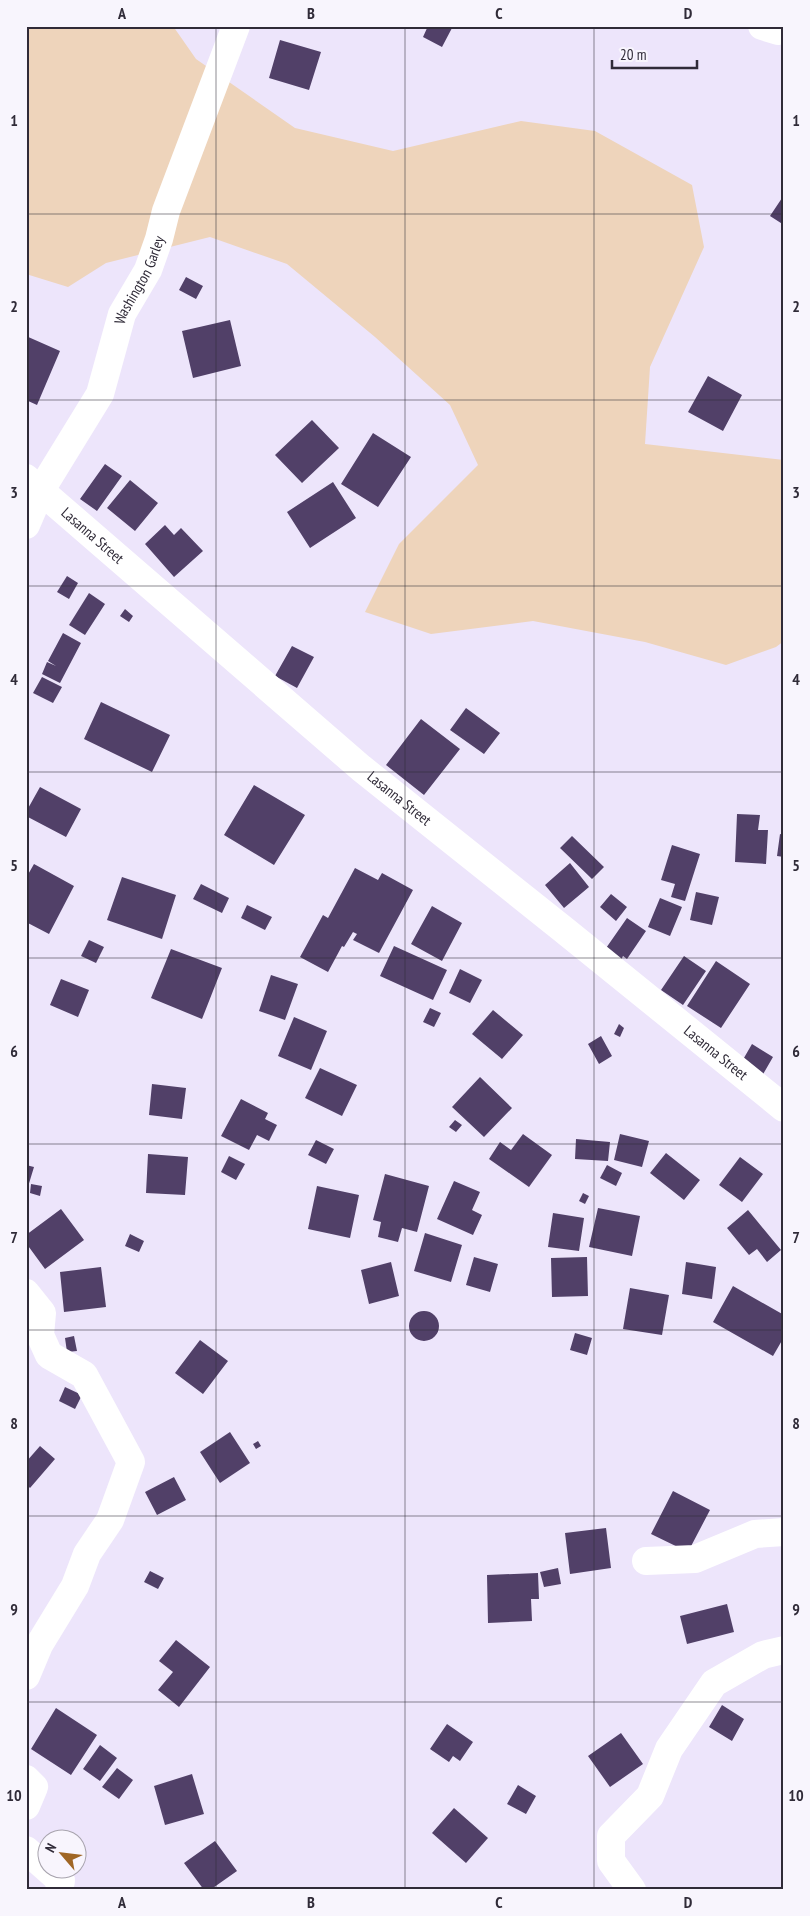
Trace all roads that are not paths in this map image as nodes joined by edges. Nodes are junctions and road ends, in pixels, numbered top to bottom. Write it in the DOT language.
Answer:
graph roads {
  1 [pos="236,26"];
  2 [pos="762,26"];
  3 [pos="784,30"];
  4 [pos="34,484"];
  5 [pos="26,525"];
  6 [pos="784,1108"];
  7 [pos="26,1293"];
  8 [pos="784,1532"];
  9 [pos="646,1561"];
  10 [pos="784,1650"];
  11 [pos="26,1676"];
  12 [pos="26,1779"];
  13 [pos="26,1806"];
  14 [pos="26,1850"];
  15 [pos="59,1890"];
  16 [pos="632,1890"];
  1 -- 4 [label="street, Washington Garley"];
  2 -- 3 [label="street"];
  4 -- 5 [label="street, Washington Garley"];
  4 -- 6 [label="street, Lasanna Street"];
  7 -- 11 [label="street"];
  8 -- 9 [label="street"];
  10 -- 16 [label="street"];
  12 -- 13 [label="street"];
  14 -- 15 [label="street"];
}
